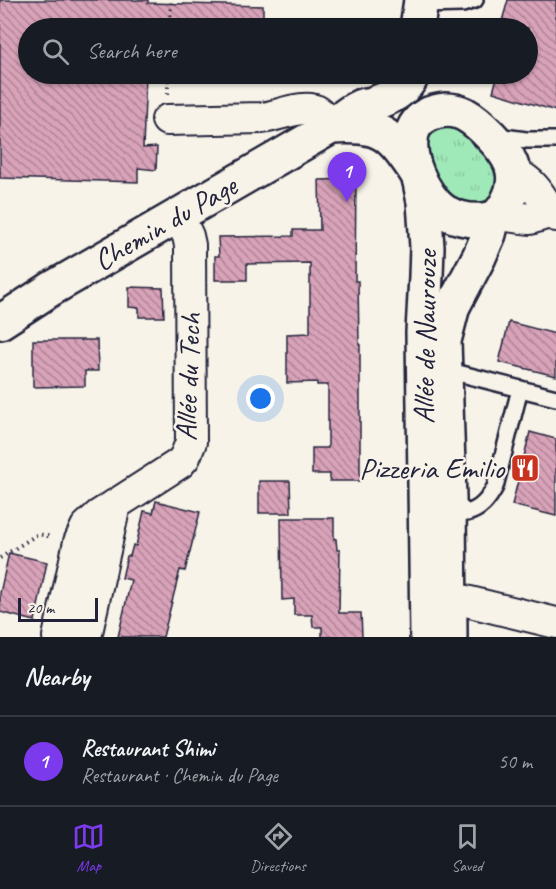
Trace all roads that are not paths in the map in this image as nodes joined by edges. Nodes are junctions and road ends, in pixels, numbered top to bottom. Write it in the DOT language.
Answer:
graph roads {
  1 [pos="475,0"];
  2 [pos="422,15"];
  3 [pos="407,84"];
  4 [pos="418,84"];
  5 [pos="435,84"];
  6 [pos="372,104"];
  7 [pos="428,114"];
  8 [pos="167,120"];
  9 [pos="331,127"];
  10 [pos="489,135"];
  11 [pos="556,140"];
  12 [pos="513,172"];
  13 [pos="418,177"];
  14 [pos="554,214"];
  15 [pos="178,215"];
  16 [pos="496,217"];
  17 [pos="0,322"];
  18 [pos="446,372"];
  19 [pos="520,389"];
  20 [pos="556,398"];
  21 [pos="447,504"];
  22 [pos="115,505"];
  23 [pos="438,595"];
  24 [pos="556,623"];
  25 [pos="58,637"];
  26 [pos="86,637"];
  27 [pos="427,637"];
  28 [pos="450,637"];
  1 -- 2 [label="lane"];
  3 -- 6 [label="street, Chemin du Page"];
  4 -- 7 [label="street"];
  5 -- 7 [label="street"];
  6 -- 7 [label="street, Chemin du Page"];
  6 -- 9 [label="street, Chemin du Page"];
  7 -- 10 [label="street"];
  7 -- 13 [label="street"];
  8 -- 9 [label="street"];
  9 -- 13 [label="street, Chemin du Page"];
  9 -- 15 [label="street, Chemin du Page"];
  10 -- 11 [label="lane"];
  10 -- 12 [label="street"];
  12 -- 14 [label="street"];
  12 -- 16 [label="street"];
  13 -- 16 [label="street"];
  13 -- 21 [label="street, Allée de Naurouze"];
  14 -- 16 [label="street"];
  15 -- 17 [label="street, Chemin du Page"];
  15 -- 22 [label="street, Allée du Tech"];
  16 -- 18 [label="street"];
  18 -- 19 [label="lane"];
  18 -- 21 [label="street"];
  19 -- 20 [label="lane"];
  19 -- 21 [label="lane"];
  21 -- 23 [label="street"];
  21 -- 23 [label="street, Allée de Naurouze"];
  22 -- 25 [label="street, Allée du Tech"];
  22 -- 26 [label="street"];
  23 -- 24 [label="street"];
  23 -- 27 [label="street, Allée de Naurouze"];
  23 -- 28 [label="street"];
}
